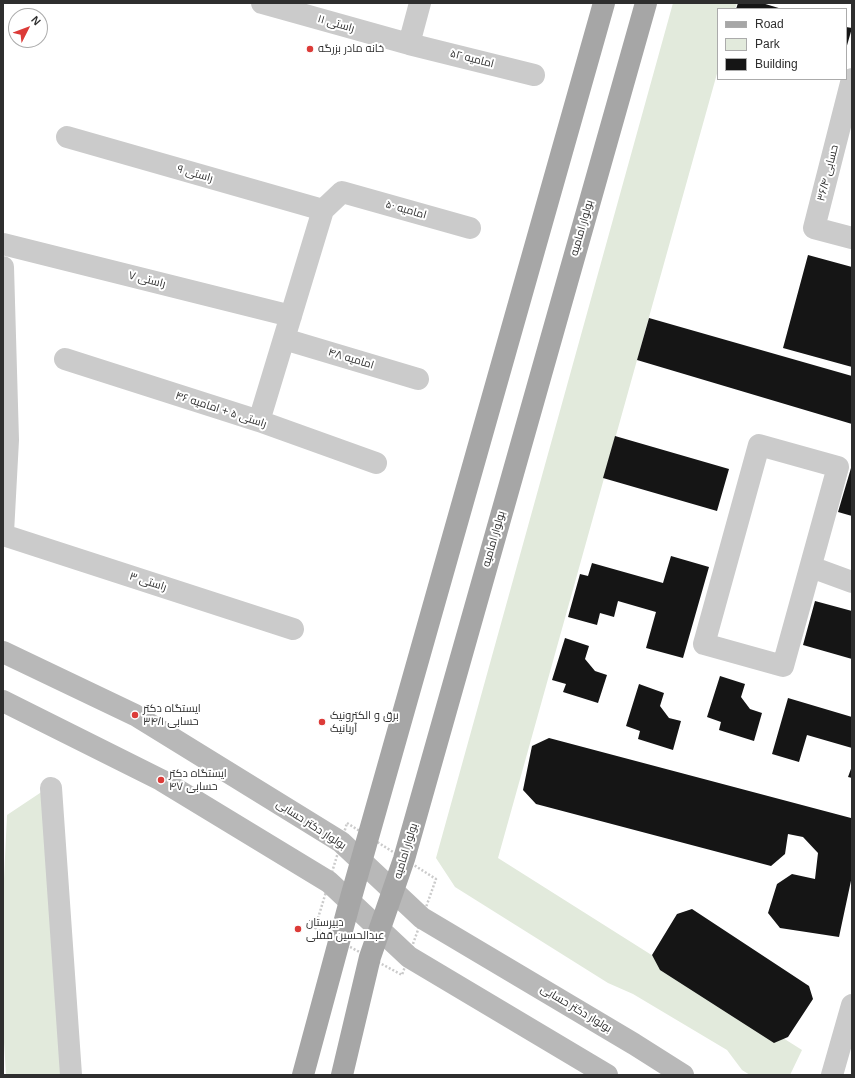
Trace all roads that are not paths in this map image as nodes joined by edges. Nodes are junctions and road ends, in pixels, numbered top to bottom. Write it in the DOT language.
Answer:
graph roads {
  1 [pos="420,3"];
  2 [pos="604,3"];
  3 [pos="646,3"];
  4 [pos="268,4"];
  5 [pos="409,44"];
  6 [pos="534,74"];
  7 [pos="852,79"];
  8 [pos="67,137"];
  9 [pos="323,210"];
  10 [pos="470,228"];
  11 [pos="852,238"];
  12 [pos="3,244"];
  13 [pos="3,267"];
  14 [pos="291,316"];
  15 [pos="284,339"];
  16 [pos="64,359"];
  17 [pos="418,379"];
  18 [pos="258,421"];
  19 [pos="5,439"];
  20 [pos="376,463"];
  21 [pos="3,534"];
  22 [pos="811,567"];
  23 [pos="852,582"];
  24 [pos="293,629"];
  25 [pos="3,652"];
  26 [pos="3,701"];
  27 [pos="51,788"];
  28 [pos="361,860"];
  29 [pos="393,891"];
  30 [pos="350,901"];
  31 [pos="380,930"];
  32 [pos="852,1005"];
  33 [pos="71,1075"];
  34 [pos="303,1075"];
  35 [pos="342,1075"];
  36 [pos="607,1075"];
  37 [pos="683,1075"];
  38 [pos="832,1075"];
  1 -- 5 [label="street"];
  2 -- 28 [label="main road"];
  3 -- 29 [label="main road, بولوار امامیه"];
  4 -- 5 [label="street, راستی ۱۱"];
  5 -- 6 [label="street, امامیه ۵۲"];
  7 -- 11 [label="street, حسابی ۳۶/۴"];
  8 -- 9 [label="street, راستی ۹"];
  9 -- 10 [label="street, امامیه ۵۰"];
  9 -- 14 [label="street"];
  12 -- 14 [label="street, راستی ۷"];
  13 -- 19 [label="street"];
  14 -- 15 [label="street"];
  15 -- 17 [label="street, امامیه ۴۸"];
  15 -- 18 [label="street"];
  16 -- 18 [label="street, راستی ۵ + امامیه ۴۶"];
  18 -- 20 [label="street, راستی ۵ + امامیه ۴۶"];
  19 -- 21 [label="street"];
  21 -- 24 [label="street, راستی ۳"];
  22 -- 22 [label="street"];
  22 -- 23 [label="street"];
  25 -- 28 [label="main road, بولوار دکتر حسابی"];
  26 -- 30 [label="main road"];
  27 -- 33 [label="street"];
  28 -- 29 [label="main road, بولوار دکتر حسابی"];
  28 -- 30 [label="main road"];
  29 -- 31 [label="main road, بولوار امامیه"];
  29 -- 37 [label="main road, بولوار دکتر حسابی"];
  30 -- 31 [label="main road"];
  30 -- 34 [label="main road"];
  31 -- 35 [label="main road, بولوار امامیه"];
  31 -- 36 [label="main road"];
  32 -- 38 [label="street"];
}
